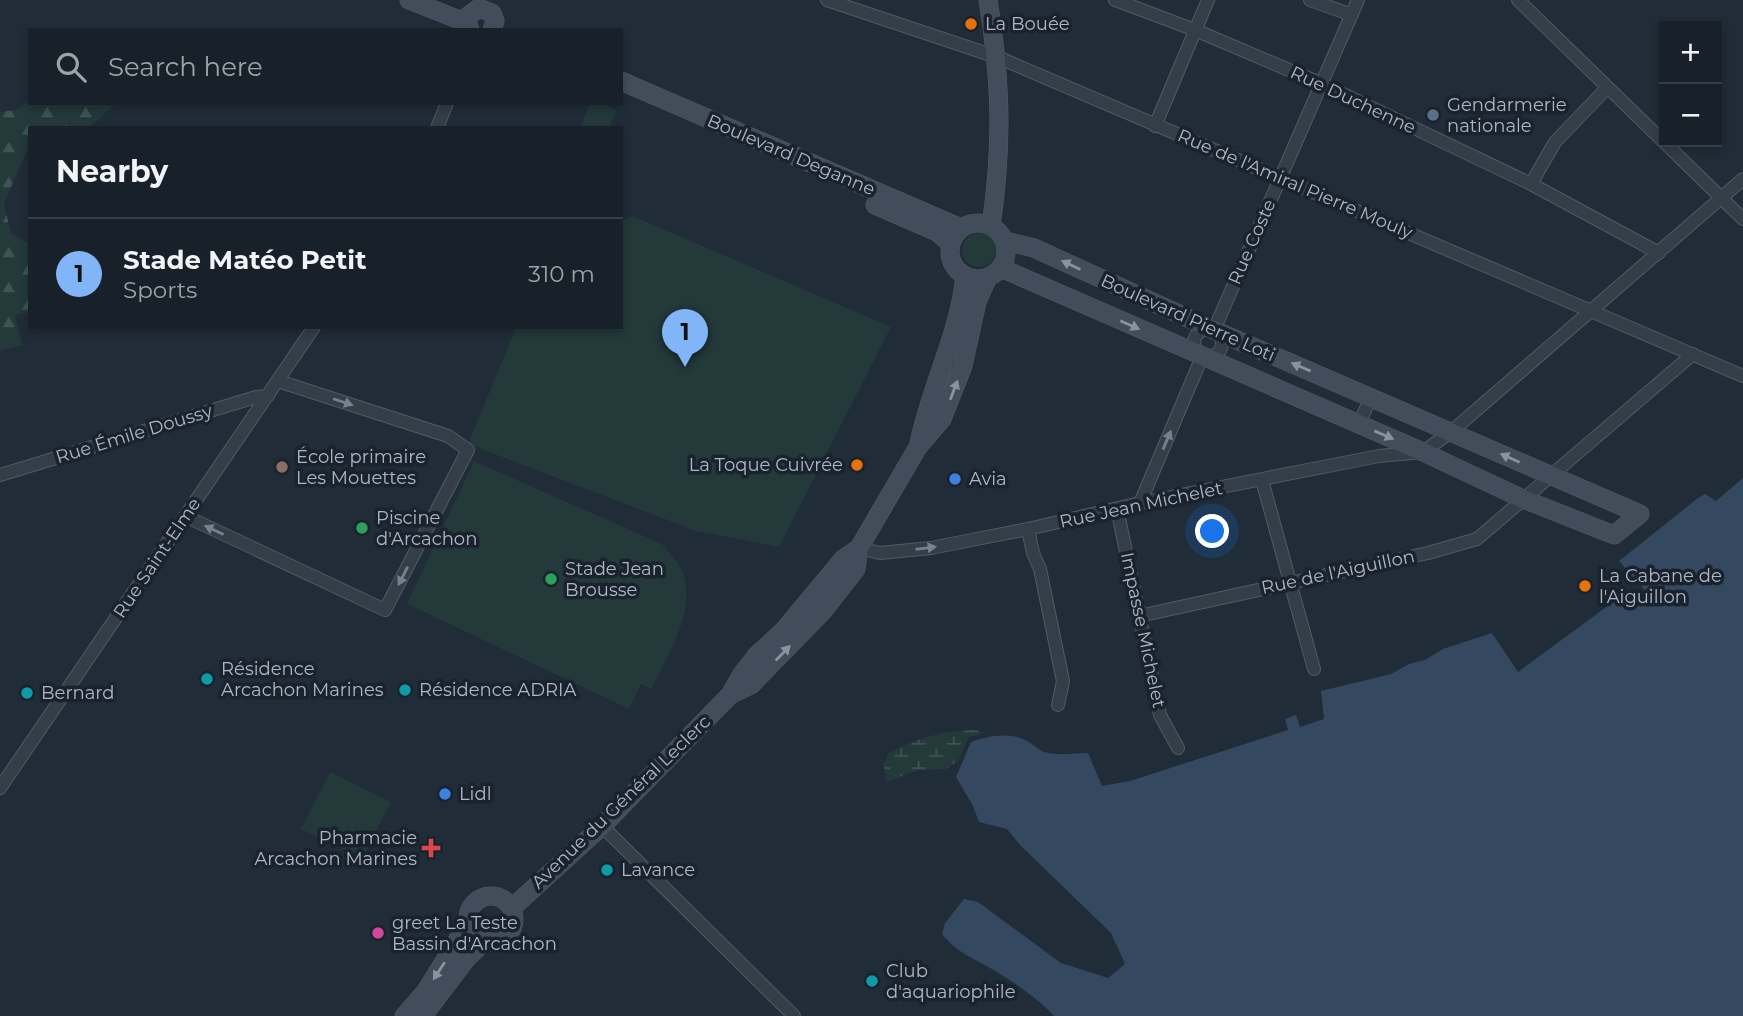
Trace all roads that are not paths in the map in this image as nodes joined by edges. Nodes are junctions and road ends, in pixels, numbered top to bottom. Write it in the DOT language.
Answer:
graph roads {
  1 [pos="409,0"];
  2 [pos="433,0"];
  3 [pos="827,0"];
  4 [pos="988,0"];
  5 [pos="1115,0"];
  6 [pos="1208,0"];
  7 [pos="1310,0"];
  8 [pos="1358,0"];
  9 [pos="1518,0"];
  10 [pos="1352,15"];
  11 [pos="486,19"];
  12 [pos="1195,30"];
  13 [pos="997,57"];
  14 [pos="623,82"];
  15 [pos="1322,84"];
  16 [pos="1607,88"];
  17 [pos="623,95"];
  18 [pos="446,105"];
  19 [pos="438,126"];
  20 [pos="1156,126"];
  21 [pos="1280,178"];
  22 [pos="1743,179"];
  23 [pos="1531,184"];
  24 [pos="1721,198"];
  25 [pos="1743,219"];
  26 [pos="991,226"];
  27 [pos="961,228"];
  28 [pos="1005,241"];
  29 [pos="951,244"];
  30 [pos="1659,253"];
  31 [pos="994,272"];
  32 [pos="965,276"];
  33 [pos="1593,311"];
  34 [pos="313,329"];
  35 [pos="1214,330"];
  36 [pos="1693,354"];
  37 [pos="1202,357"];
  38 [pos="1743,376"];
  39 [pos="278,381"];
  40 [pos="268,396"];
  41 [pos="1371,397"];
  42 [pos="1359,424"];
  43 [pos="1452,432"];
  44 [pos="918,447"];
  45 [pos="1423,452"];
  46 [pos="0,475"];
  47 [pos="1552,477"];
  48 [pos="1262,481"];
  49 [pos="1523,499"];
  50 [pos="1140,503"];
  51 [pos="1117,508"];
  52 [pos="185,516"];
  53 [pos="1028,529"];
  54 [pos="859,548"];
  55 [pos="1290,581"];
  56 [pos="1139,616"];
  57 [pos="1314,669"];
  58 [pos="1058,705"];
  59 [pos="1178,748"];
  60 [pos="0,788"];
  61 [pos="602,826"];
  62 [pos="512,908"];
  63 [pos="468,923"];
  64 [pos="485,942"];
  65 [pos="404,1016"];
  66 [pos="423,1016"];
  67 [pos="794,1016"];
  1 -- 11 [label="street"];
  2 -- 11 [label="street"];
  3 -- 13 [label="street, Rue de l'Amiral Pierre Mouly"];
  4 -- 13 [label="street"];
  5 -- 12 [label="street, Rue Duchenne"];
  6 -- 12 [label="street"];
  7 -- 10 [label="street"];
  8 -- 10 [label="street, Rue Coste"];
  9 -- 16 [label="street"];
  10 -- 15 [label="street, Rue Coste"];
  12 -- 15 [label="street, Rue Duchenne"];
  12 -- 20 [label="street"];
  13 -- 20 [label="street, Rue de l'Amiral Pierre Mouly"];
  13 -- 26 [label="street"];
  14 -- 27 [label="street, Boulevard Deganne"];
  15 -- 21 [label="street, Rue Coste"];
  15 -- 23 [label="street, Rue Duchenne"];
  16 -- 23 [label="street"];
  16 -- 24 [label="street"];
  17 -- 29 [label="street, Boulevard Deganne"];
  18 -- 19 [label="street"];
  20 -- 21 [label="street, Rue de l'Amiral Pierre Mouly"];
  21 -- 33 [label="street, Rue de l'Amiral Pierre Mouly"];
  21 -- 35 [label="street, Rue Coste"];
  22 -- 24 [label="street"];
  23 -- 30 [label="street, Rue Duchenne"];
  24 -- 25 [label="street"];
  24 -- 30 [label="street"];
  26 -- 27 [label="street"];
  26 -- 28 [label="street"];
  27 -- 29 [label="street"];
  28 -- 31 [label="street"];
  35 -- 28 [label="street, Boulevard Pierre Loti, one-way"];
  29 -- 32 [label="street"];
  30 -- 33 [label="street"];
  31 -- 32 [label="street"];
  31 -- 37 [label="street, Boulevard Pierre Loti, one-way"];
  44 -- 31 [label="street, one-way"];
  32 -- 44 [label="street"];
  33 -- 36 [label="street, Rue de l'Amiral Pierre Mouly"];
  33 -- 43 [label="street"];
  34 -- 39 [label="street, Rue Saint-Elme"];
  35 -- 37 [label="street"];
  35 -- 37 [label="street"];
  41 -- 35 [label="street, Boulevard Pierre Loti, one-way"];
  36 -- 38 [label="street, Rue de l'Amiral Pierre Mouly"];
  36 -- 47 [label="street"];
  37 -- 42 [label="street, Boulevard Pierre Loti"];
  50 -- 37 [label="street, one-way"];
  39 -- 40 [label="street, Rue Saint-Elme"];
  39 -- 52 [label="street, one-way"];
  40 -- 46 [label="street, Rue Émile Doussy"];
  40 -- 52 [label="street, Rue Saint-Elme"];
  41 -- 42 [label="street"];
  41 -- 43 [label="street, Boulevard Pierre Loti"];
  42 -- 45 [label="street, Boulevard Pierre Loti, one-way"];
  43 -- 45 [label="street"];
  47 -- 43 [label="street, Boulevard Pierre Loti, one-way"];
  44 -- 54 [label="street, Avenue du Général Leclerc"];
  45 -- 48 [label="street, Rue Jean Michelet"];
  45 -- 49 [label="street, Boulevard Pierre Loti"];
  47 -- 49 [label="street"];
  47 -- 49 [label="street, Boulevard Pierre Loti"];
  48 -- 50 [label="street, Rue Jean Michelet"];
  48 -- 55 [label="street"];
  49 -- 55 [label="street, Rue de l'Aiguillon"];
  50 -- 51 [label="street, Rue Jean Michelet"];
  51 -- 53 [label="street, Rue Jean Michelet"];
  51 -- 56 [label="street, Impasse Michelet"];
  52 -- 60 [label="street, Rue Saint-Elme"];
  54 -- 53 [label="street, Rue Jean Michelet, one-way"];
  53 -- 58 [label="street"];
  54 -- 61 [label="street, Avenue du Général Leclerc"];
  55 -- 56 [label="street, Rue de l'Aiguillon"];
  55 -- 57 [label="street"];
  56 -- 59 [label="street, Impasse Michelet"];
  61 -- 62 [label="street, Avenue du Général Leclerc"];
  61 -- 67 [label="street"];
  62 -- 63 [label="street"];
  62 -- 64 [label="street"];
  63 -- 64 [label="street"];
  63 -- 65 [label="street, one-way"];
  64 -- 66 [label="street"];
}
